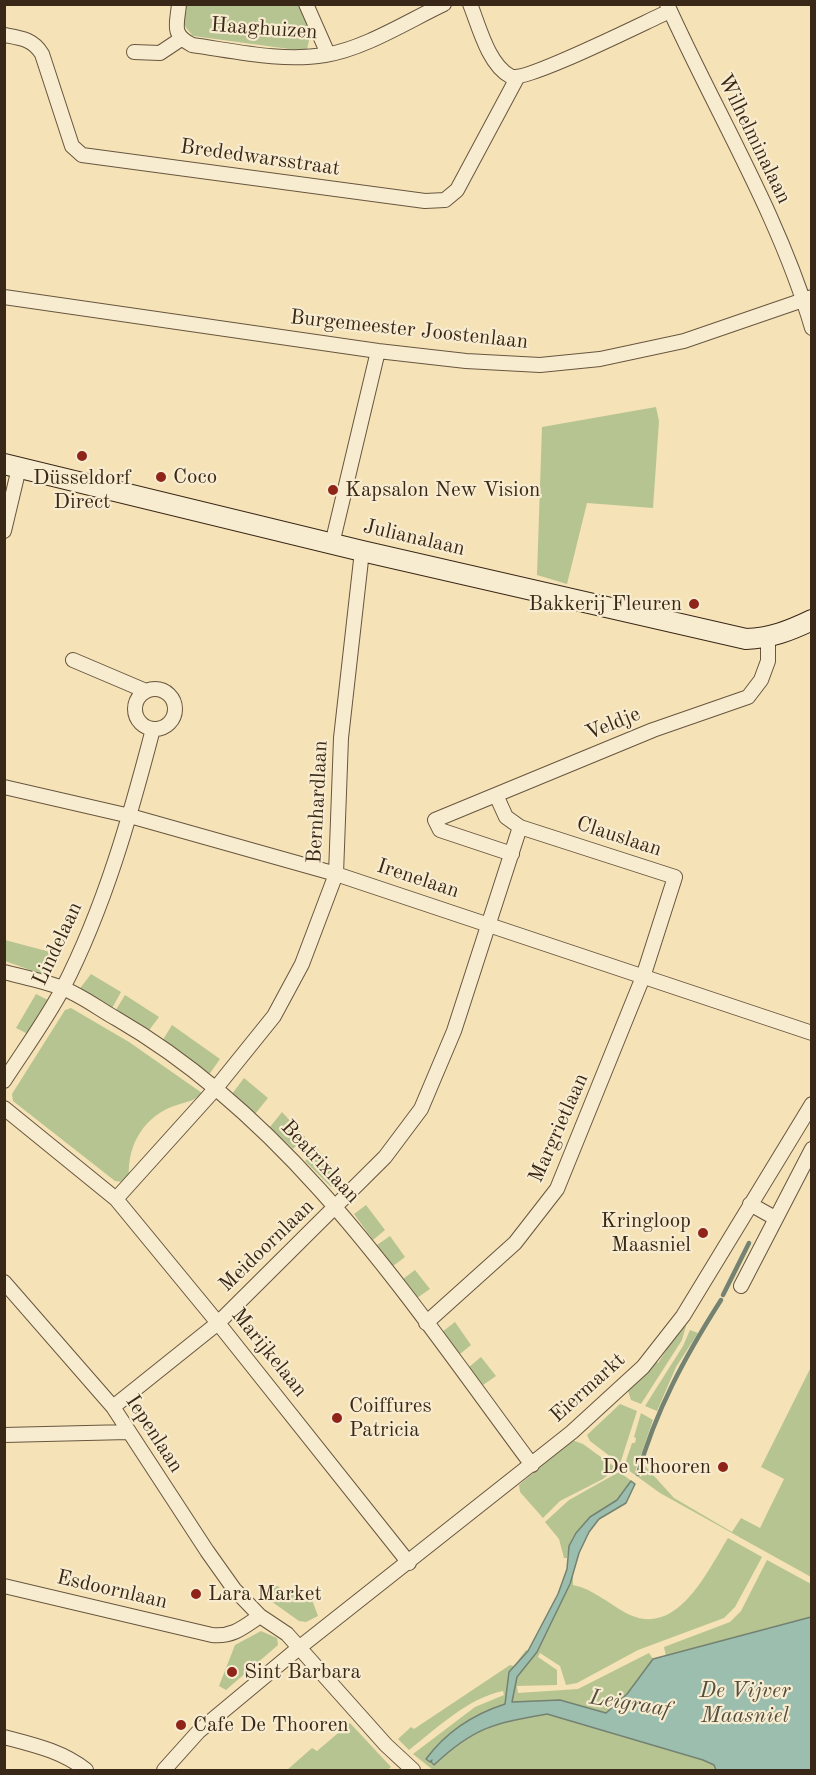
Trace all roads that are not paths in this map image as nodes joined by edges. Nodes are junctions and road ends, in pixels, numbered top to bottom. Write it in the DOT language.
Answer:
graph roads {
  1 [pos="179,4"];
  2 [pos="306,4"];
  3 [pos="444,4"];
  4 [pos="470,4"];
  5 [pos="668,8"];
  6 [pos="4,35"];
  7 [pos="181,39"];
  8 [pos="134,52"];
  9 [pos="328,54"];
  10 [pos="517,78"];
  11 [pos="4,297"];
  12 [pos="808,298"];
  13 [pos="812,328"];
  14 [pos="378,351"];
  15 [pos="12,466"];
  16 [pos="4,531"];
  17 [pos="332,544"];
  18 [pos="362,551"];
  19 [pos="812,620"];
  20 [pos="768,638"];
  21 [pos="73,660"];
  22 [pos="146,691"];
  23 [pos="153,729"];
  24 [pos="4,787"];
  25 [pos="496,795"];
  26 [pos="130,816"];
  27 [pos="520,827"];
  28 [pos="512,854"];
  29 [pos="336,874"];
  30 [pos="489,925"];
  31 [pos="4,972"];
  32 [pos="644,977"];
  33 [pos="63,988"];
  34 [pos="812,1033"];
  35 [pos="4,1081"];
  36 [pos="216,1089"];
  37 [pos="812,1104"];
  38 [pos="4,1108"];
  39 [pos="812,1149"];
  40 [pos="116,1199"];
  41 [pos="750,1204"];
  42 [pos="337,1208"];
  43 [pos="775,1218"];
  44 [pos="4,1282"];
  45 [pos="741,1286"];
  46 [pos="218,1323"];
  47 [pos="426,1323"];
  48 [pos="113,1407"];
  49 [pos="128,1432"];
  50 [pos="4,1435"];
  51 [pos="532,1465"];
  52 [pos="409,1563"];
  53 [pos="4,1586"];
  54 [pos="260,1616"];
  55 [pos="300,1647"];
  56 [pos="4,1737"];
  57 [pos="86,1770"];
  58 [pos="165,1770"];
  59 [pos="413,1770"];
  1 -- 7 [label="street, Haaghuizen"];
  2 -- 9 [label="street, Haaghuizen"];
  3 -- 9 [label="street"];
  4 -- 10 [label="street"];
  5 -- 10 [label="street"];
  5 -- 12 [label="street, Wilhelminalaan"];
  6 -- 10 [label="street, Brededwarsstraat"];
  7 -- 8 [label="street, Haaghuizen"];
  7 -- 9 [label="street, Haaghuizen"];
  11 -- 14 [label="street, Burgemeester Joostenlaan"];
  12 -- 13 [label="street, Wilhelminalaan"];
  12 -- 14 [label="street, Burgemeester Joostenlaan"];
  14 -- 17 [label="street"];
  15 -- 16 [label="street"];
  15 -- 17 [label="street, Julianalaan"];
  17 -- 18 [label="street, Julianalaan"];
  18 -- 20 [label="street, Julianalaan"];
  18 -- 29 [label="street, Bernhardlaan"];
  19 -- 20 [label="street, Julianalaan"];
  20 -- 25 [label="street, Veldje"];
  21 -- 22 [label="street"];
  22 -- 23 [label="street"];
  22 -- 23 [label="street"];
  23 -- 26 [label="street, Lindelaan"];
  24 -- 26 [label="street, Irenelaan"];
  25 -- 27 [label="street"];
  25 -- 28 [label="street, Veldje"];
  26 -- 29 [label="street, Irenelaan"];
  26 -- 33 [label="street, Lindelaan"];
  27 -- 28 [label="street"];
  27 -- 32 [label="street, Clauslaan"];
  28 -- 30 [label="street"];
  29 -- 30 [label="street, Irenelaan"];
  29 -- 36 [label="street, Bernhardlaan"];
  30 -- 32 [label="street, Irenelaan"];
  30 -- 42 [label="street, Meidoornlaan"];
  31 -- 33 [label="street, Beatrixlaan"];
  32 -- 34 [label="street, Irenelaan"];
  32 -- 47 [label="street, Margrietlaan"];
  33 -- 35 [label="street, Lindelaan"];
  33 -- 36 [label="street, Beatrixlaan"];
  36 -- 40 [label="street, Bernhardlaan"];
  36 -- 42 [label="street, Beatrixlaan"];
  37 -- 41 [label="street, Eiermarkt"];
  38 -- 40 [label="street, Marijkelaan"];
  39 -- 43 [label="street"];
  40 -- 46 [label="street, Marijkelaan"];
  41 -- 43 [label="street"];
  41 -- 51 [label="street, Eiermarkt"];
  42 -- 46 [label="street, Meidoornlaan"];
  42 -- 47 [label="street, Beatrixlaan"];
  43 -- 45 [label="street"];
  44 -- 48 [label="street, Iepenlaan"];
  46 -- 48 [label="street, Meidoornlaan"];
  46 -- 52 [label="street, Marijkelaan"];
  47 -- 51 [label="street, Beatrixlaan"];
  48 -- 49 [label="street, Iepenlaan"];
  49 -- 50 [label="street"];
  49 -- 54 [label="street, Iepenlaan"];
  51 -- 52 [label="street, Eiermarkt"];
  52 -- 55 [label="street, Eiermarkt"];
  53 -- 54 [label="street, Esdoornlaan"];
  54 -- 55 [label="street"];
  55 -- 58 [label="street, Eiermarkt"];
  55 -- 59 [label="street"];
  56 -- 57 [label="street"];
}
